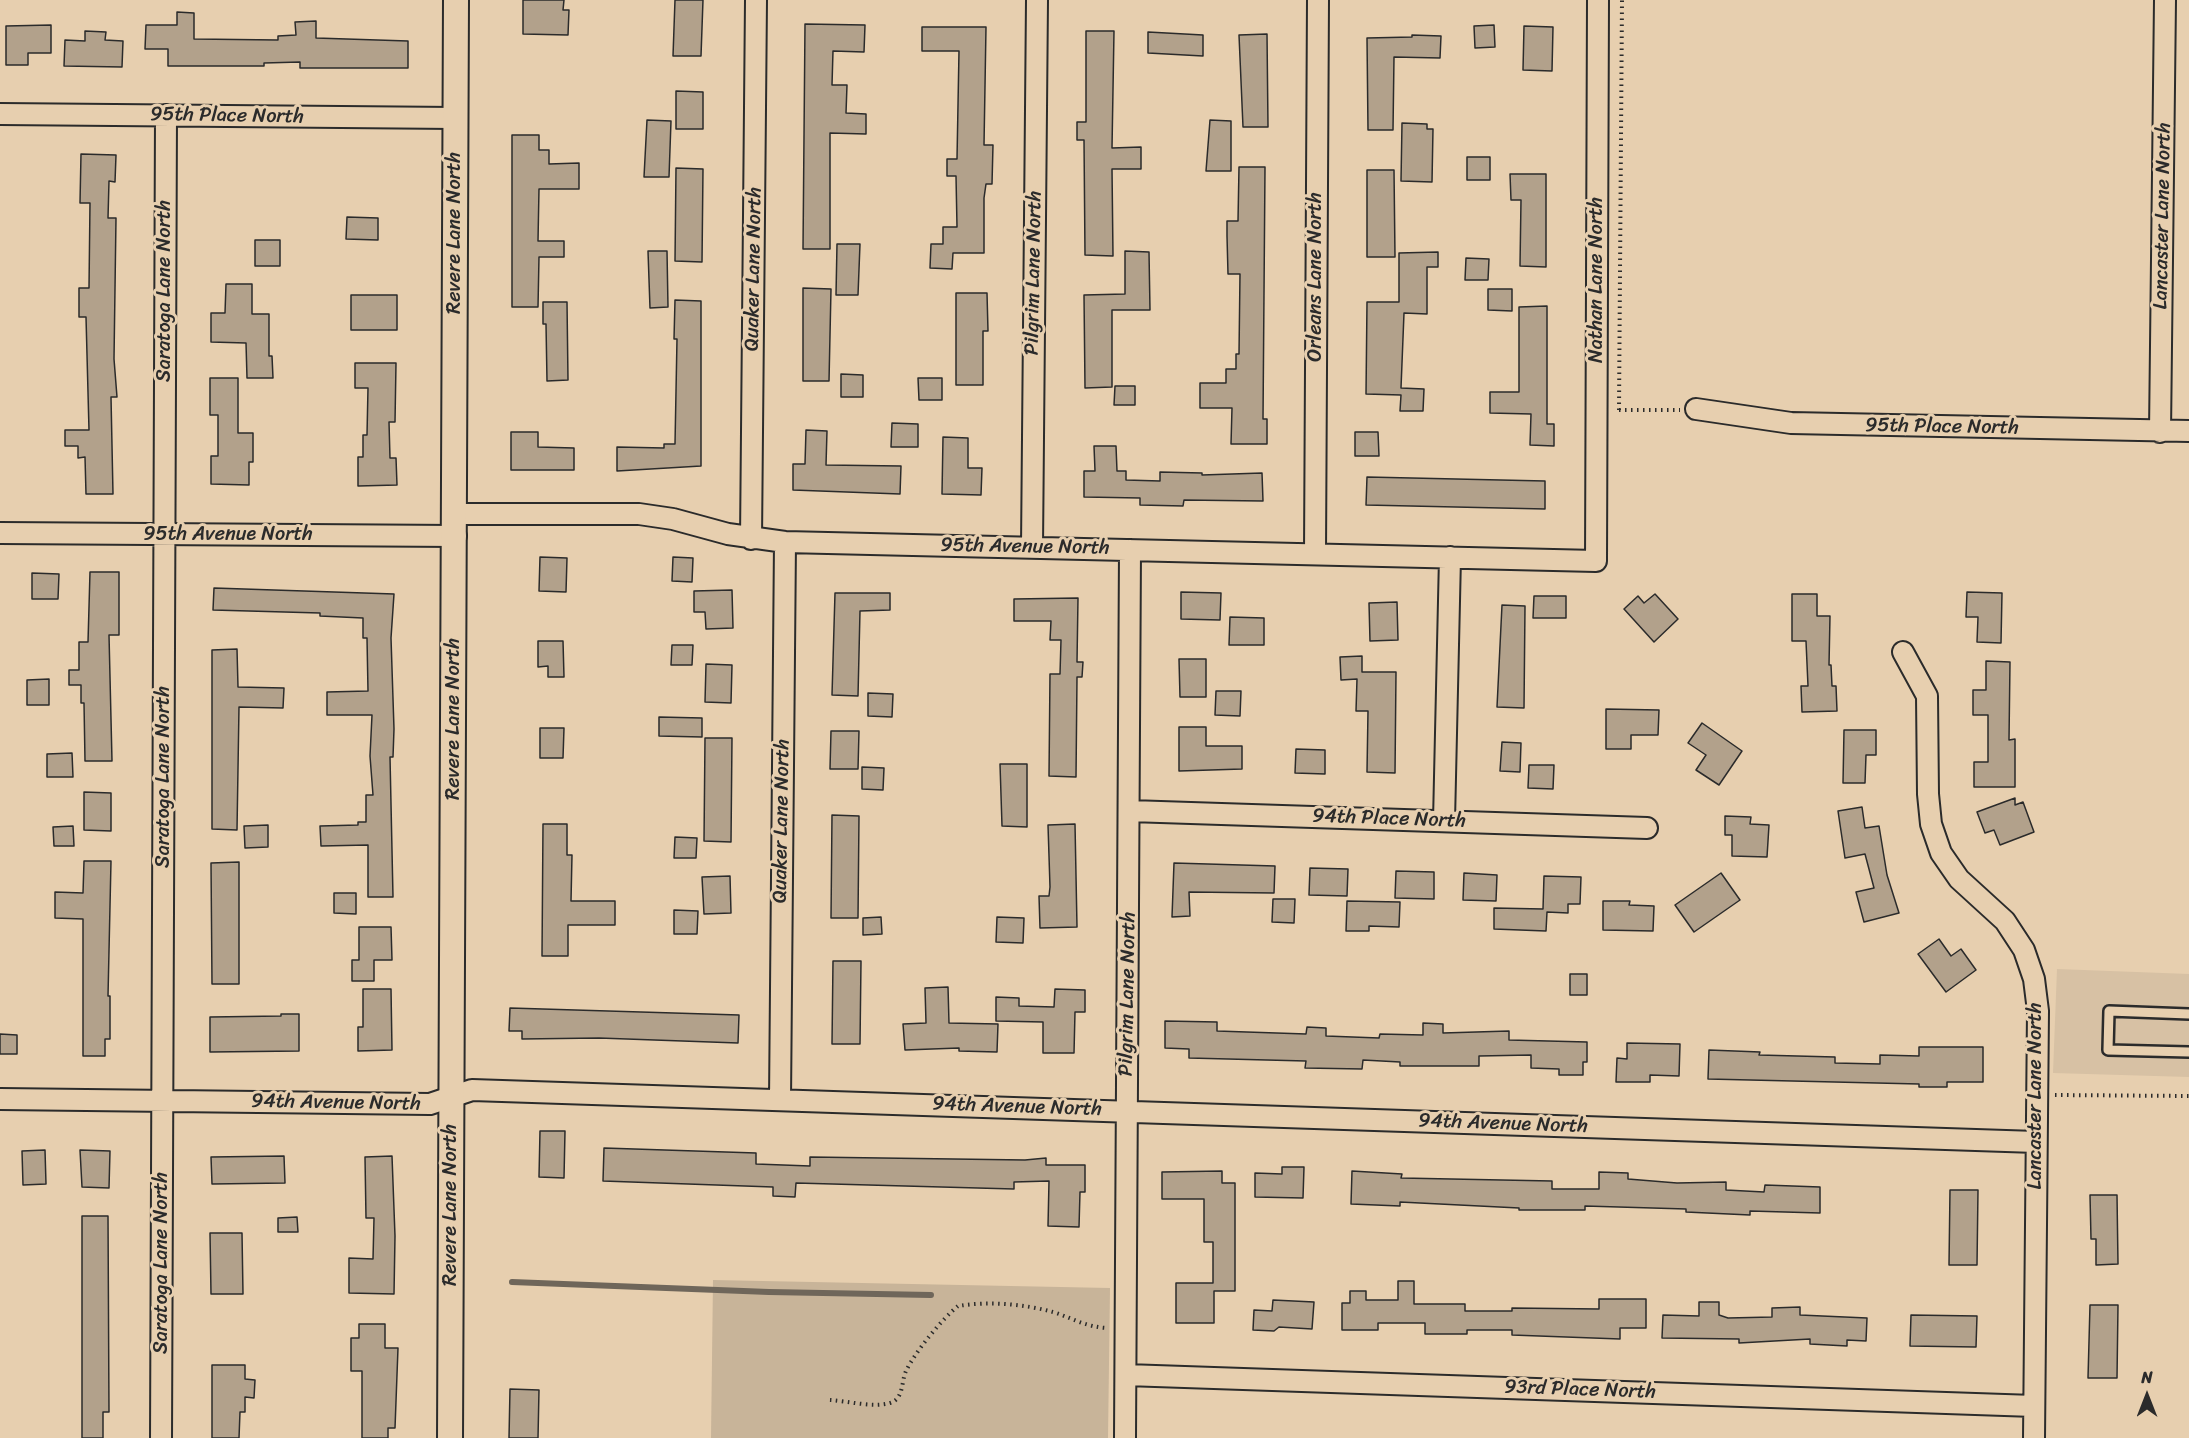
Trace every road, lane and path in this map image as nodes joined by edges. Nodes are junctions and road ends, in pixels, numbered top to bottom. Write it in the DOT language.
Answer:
graph roads {
  1 [pos="456,0"];
  2 [pos="756,0"];
  3 [pos="1037,0"];
  4 [pos="1318,0"];
  5 [pos="1598,0"];
  6 [pos="1622,0"];
  7 [pos="2166,0"];
  8 [pos="0,114"];
  9 [pos="166,115"];
  10 [pos="455,118"];
  11 [pos="1696,409"];
  12 [pos="2189,431"];
  13 [pos="2160,432"];
  14 [pos="456,525"];
  15 [pos="0,532"];
  16 [pos="164,534"];
  17 [pos="751,538"];
  18 [pos="785,542"];
  19 [pos="1032,547"];
  20 [pos="1130,550"];
  21 [pos="1315,553"];
  22 [pos="1450,558"];
  23 [pos="1596,561"];
  24 [pos="1903,652"];
  25 [pos="1130,811"];
  26 [pos="1444,821"];
  27 [pos="1647,828"];
  28 [pos="2189,1014"];
  29 [pos="2189,1052"];
  30 [pos="2037,1094"];
  31 [pos="2189,1096"];
  32 [pos="451,1097"];
  33 [pos="0,1099"];
  34 [pos="780,1100"];
  35 [pos="163,1101"];
  36 [pos="1127,1111"];
  37 [pos="2036,1142"];
  38 [pos="1126,1329"];
  39 [pos="1126,1375"];
  40 [pos="830,1400"];
  41 [pos="2034,1406"];
  42 [pos="161,1438"];
  43 [pos="450,1438"];
  44 [pos="1125,1438"];
  45 [pos="2034,1438"];
  1 -- 10 [label="street, Revere Lane North"];
  2 -- 17 [label="street, Quaker Lane North"];
  3 -- 19 [label="street, Pilgrim Lane North"];
  4 -- 21 [label="street, Orleans Lane North"];
  5 -- 23 [label="street, Nathan Lane North"];
  6 -- 11 [label="path"];
  7 -- 13 [label="street, Lancaster Lane North"];
  8 -- 9 [label="street, 95th Place North"];
  9 -- 10 [label="street, 95th Place North"];
  9 -- 16 [label="street, Saratoga Lane North"];
  10 -- 14 [label="street, Revere Lane North"];
  11 -- 13 [label="street, 95th Place North"];
  12 -- 13 [label="street, 95th Place North"];
  14 -- 16 [label="street, 95th Avenue North"];
  14 -- 17 [label="street, 95th Avenue North"];
  14 -- 32 [label="street, Revere Lane North"];
  15 -- 16 [label="street, 95th Avenue North"];
  16 -- 35 [label="street, Saratoga Lane North"];
  17 -- 18 [label="street, 95th Avenue North"];
  18 -- 19 [label="street, 95th Avenue North"];
  18 -- 34 [label="street, Quaker Lane North"];
  19 -- 20 [label="street, 95th Avenue North"];
  20 -- 21 [label="street, 95th Avenue North"];
  20 -- 25 [label="street, Pilgrim Lane North"];
  21 -- 22 [label="street, 95th Avenue North"];
  22 -- 23 [label="street, 95th Avenue North"];
  22 -- 26 [label="street"];
  24 -- 30 [label="street, Lancaster Lane North"];
  25 -- 26 [label="street, 94th Place North"];
  25 -- 36 [label="street, Pilgrim Lane North"];
  26 -- 27 [label="street, 94th Place North"];
  28 -- 29 [label="lane"];
  30 -- 31 [label="path"];
  30 -- 37 [label="street, Lancaster Lane North"];
  32 -- 34 [label="street, 94th Avenue North"];
  32 -- 35 [label="street, 94th Avenue North"];
  32 -- 43 [label="street, Revere Lane North"];
  33 -- 35 [label="street, 94th Avenue North"];
  34 -- 36 [label="street, 94th Avenue North"];
  35 -- 42 [label="street, Saratoga Lane North"];
  36 -- 37 [label="street, 94th Avenue North"];
  36 -- 38 [label="street, Pilgrim Lane North"];
  37 -- 41 [label="street, Lancaster Lane North"];
  38 -- 39 [label="street, Pilgrim Lane North"];
  38 -- 40 [label="path"];
  39 -- 41 [label="street, 93rd Place North"];
  39 -- 44 [label="street, Pilgrim Lane North"];
  41 -- 45 [label="street, Lancaster Lane North"];
}
